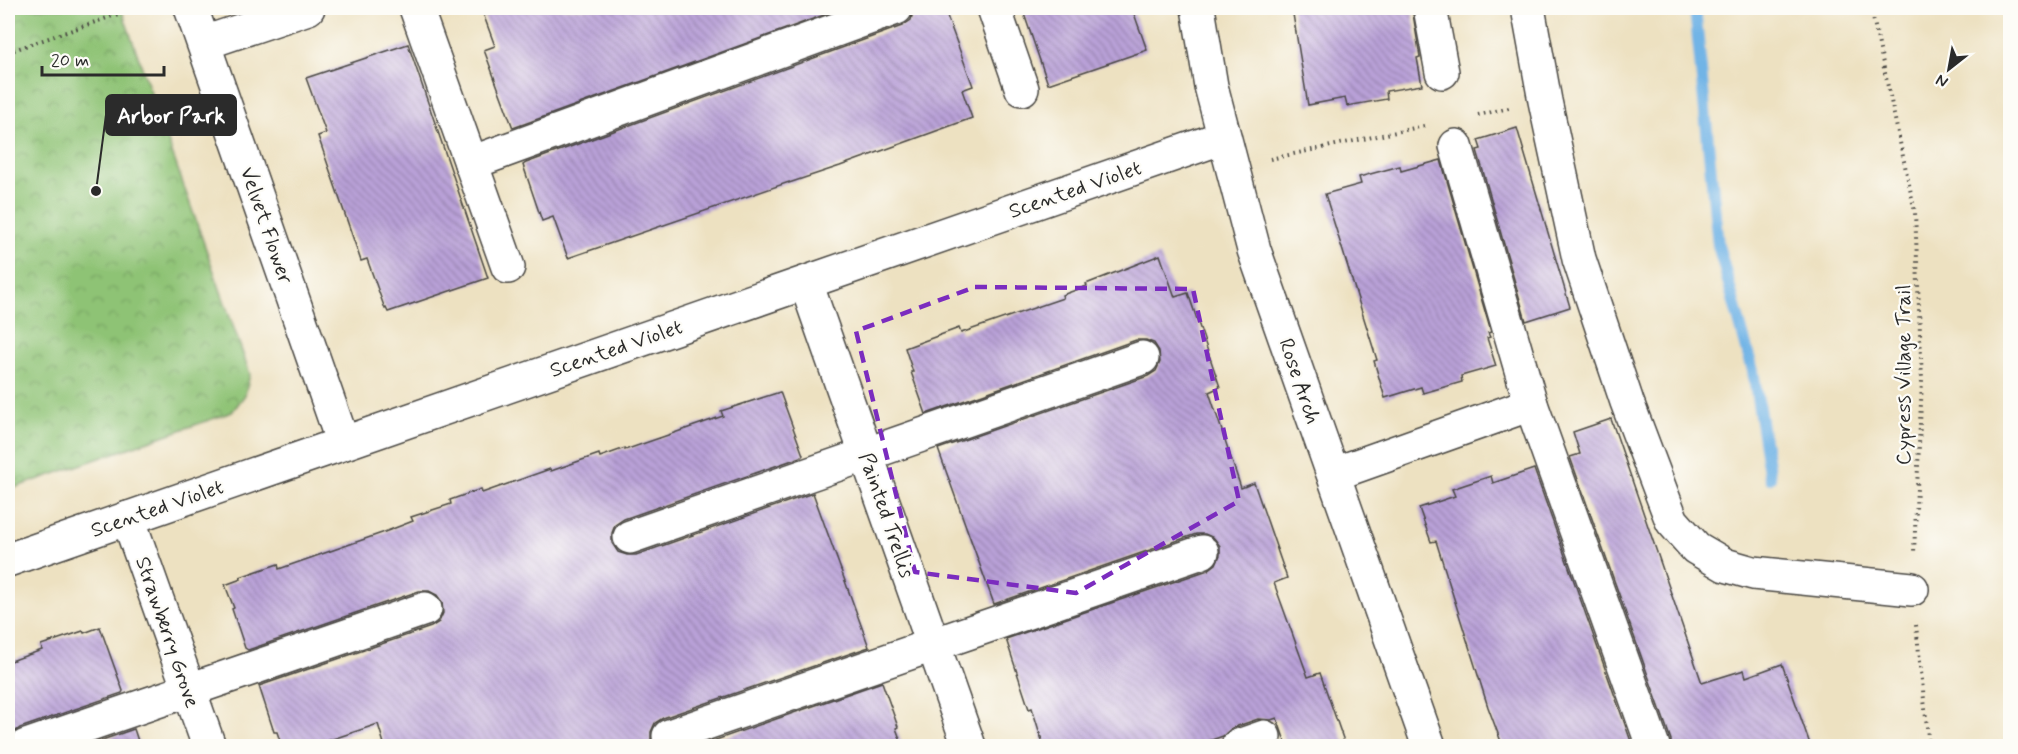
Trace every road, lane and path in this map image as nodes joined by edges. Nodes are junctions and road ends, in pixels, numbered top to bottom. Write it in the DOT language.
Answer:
graph roads {
  1 [pos="136,8"];
  2 [pos="191,8"];
  3 [pos="308,8"];
  4 [pos="416,8"];
  5 [pos="896,8"];
  6 [pos="994,8"];
  7 [pos="1198,8"];
  8 [pos="1430,8"];
  9 [pos="1528,8"];
  10 [pos="1871,8"];
  11 [pos="204,43"];
  12 [pos="8,52"];
  13 [pos="1442,72"];
  14 [pos="1022,89"];
  15 [pos="1545,101"];
  16 [pos="1469,117"];
  17 [pos="1425,126"];
  18 [pos="1456,146"];
  19 [pos="1229,152"];
  20 [pos="471,163"];
  21 [pos="508,267"];
  22 [pos="806,283"];
  23 [pos="1142,358"];
  24 [pos="1531,405"];
  25 [pos="343,443"];
  26 [pos="866,455"];
  27 [pos="1334,474"];
  28 [pos="128,518"];
  29 [pos="630,537"];
  30 [pos="1202,552"];
  31 [pos="8,560"];
  32 [pos="1912,590"];
  33 [pos="425,609"];
  34 [pos="933,645"];
  35 [pos="189,690"];
  36 [pos="669,736"];
  37 [pos="26,747"];
  38 [pos="209,747"];
  39 [pos="969,747"];
  40 [pos="1429,747"];
  41 [pos="1653,747"];
  42 [pos="1929,747"];
  1 -- 12 [label="path"];
  2 -- 11 [label="street, Velvet Flower"];
  3 -- 11 [label="street"];
  4 -- 20 [label="street"];
  5 -- 20 [label="street"];
  6 -- 14 [label="street"];
  7 -- 19 [label="street, Rose Arch"];
  8 -- 13 [label="street"];
  9 -- 15 [label="street"];
  10 -- 32 [label="path, Cypress Village Trail"];
  11 -- 25 [label="street, Velvet Flower"];
  15 -- 16 [label="path"];
  15 -- 32 [label="street"];
  17 -- 19 [label="path"];
  18 -- 24 [label="street"];
  19 -- 22 [label="street, Scented Violet"];
  19 -- 27 [label="street, Rose Arch"];
  20 -- 21 [label="street"];
  22 -- 25 [label="street, Scented Violet"];
  22 -- 26 [label="street, Painted Trellis"];
  23 -- 26 [label="street"];
  24 -- 27 [label="street"];
  24 -- 41 [label="street"];
  25 -- 28 [label="street, Scented Violet"];
  26 -- 29 [label="street"];
  26 -- 34 [label="street, Painted Trellis"];
  27 -- 40 [label="street, Rose Arch"];
  28 -- 31 [label="street, Scented Violet"];
  28 -- 35 [label="street, Strawberry Grove"];
  30 -- 34 [label="street"];
  32 -- 42 [label="path, Cypress Village Trail"];
  33 -- 35 [label="street"];
  34 -- 36 [label="street"];
  34 -- 39 [label="street, Painted Trellis"];
  35 -- 37 [label="street"];
  35 -- 38 [label="street, Strawberry Grove"];
}
